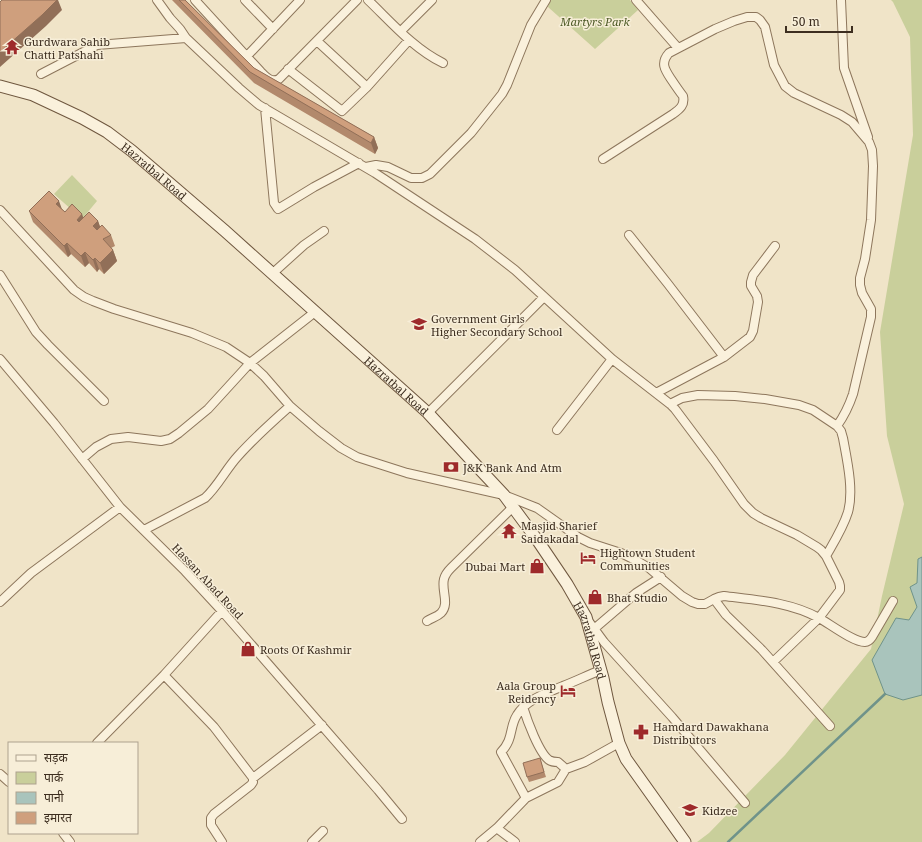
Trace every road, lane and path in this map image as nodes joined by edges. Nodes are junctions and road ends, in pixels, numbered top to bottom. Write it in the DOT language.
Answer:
graph roads {
  1 [pos="157,0"];
  2 [pos="195,0"];
  3 [pos="244,0"];
  4 [pos="300,0"];
  5 [pos="357,0"];
  6 [pos="368,0"];
  7 [pos="432,0"];
  8 [pos="546,0"];
  9 [pos="636,0"];
  10 [pos="841,0"];
  11 [pos="273,29"];
  12 [pos="401,31"];
  13 [pos="186,38"];
  14 [pos="409,40"];
  15 [pos="317,41"];
  16 [pos="678,48"];
  17 [pos="247,56"];
  18 [pos="443,63"];
  19 [pos="288,69"];
  20 [pos="41,74"];
  21 [pos="0,86"];
  22 [pos="367,87"];
  23 [pos="265,108"];
  24 [pos="869,142"];
  25 [pos="603,159"];
  26 [pos="362,165"];
  27 [pos="0,210"];
  28 [pos="324,231"];
  29 [pos="629,235"];
  30 [pos="775,246"];
  31 [pos="273,273"];
  32 [pos="0,275"];
  33 [pos="544,297"];
  34 [pos="315,312"];
  35 [pos="724,357"];
  36 [pos="0,358"];
  37 [pos="612,359"];
  38 [pos="250,363"];
  39 [pos="656,393"];
  40 [pos="104,402"];
  41 [pos="670,404"];
  42 [pos="290,406"];
  43 [pos="428,413"];
  44 [pos="837,426"];
  45 [pos="557,430"];
  46 [pos="82,459"];
  47 [pos="504,495"];
  48 [pos="120,507"];
  49 [pos="513,507"];
  50 [pos="144,530"];
  51 [pos="826,556"];
  52 [pos="661,577"];
  53 [pos="714,599"];
  54 [pos="893,601"];
  55 [pos="0,602"];
  56 [pos="222,611"];
  57 [pos="586,618"];
  58 [pos="819,618"];
  59 [pos="427,621"];
  60 [pos="594,629"];
  61 [pos="773,662"];
  62 [pos="601,670"];
  63 [pos="164,675"];
  64 [pos="523,707"];
  65 [pos="322,726"];
  66 [pos="830,726"];
  67 [pos="98,742"];
  68 [pos="619,743"];
  69 [pos="566,769"];
  70 [pos="0,774"];
  71 [pos="253,778"];
  72 [pos="8,781"];
  73 [pos="526,798"];
  74 [pos="745,803"];
  75 [pos="402,819"];
  76 [pos="498,827"];
  77 [pos="323,831"];
  78 [pos="64,834"];
  79 [pos="70,842"];
  80 [pos="222,842"];
  81 [pos="312,842"];
  82 [pos="480,842"];
  83 [pos="515,842"];
  84 [pos="685,842"];
  1 -- 13 [label="street"];
  2 -- 17 [label="street"];
  3 -- 11 [label="street"];
  4 -- 11 [label="street"];
  5 -- 15 [label="street"];
  6 -- 12 [label="street"];
  7 -- 12 [label="street"];
  8 -- 26 [label="street"];
  9 -- 16 [label="street"];
  10 -- 24 [label="street"];
  11 -- 17 [label="street"];
  12 -- 14 [label="street"];
  13 -- 20 [label="street"];
  13 -- 23 [label="street"];
  14 -- 18 [label="street"];
  14 -- 22 [label="street"];
  15 -- 19 [label="street"];
  15 -- 22 [label="street"];
  16 -- 24 [label="street"];
  16 -- 25 [label="street"];
  17 -- 19 [label="street"];
  19 -- 22 [label="street"];
  21 -- 31 [label="main road, Hazratbal Road"];
  23 -- 26 [label="street"];
  23 -- 26 [label="street"];
  24 -- 44 [label="street"];
  26 -- 33 [label="street"];
  27 -- 38 [label="street"];
  28 -- 31 [label="street"];
  29 -- 35 [label="street"];
  30 -- 35 [label="street"];
  31 -- 34 [label="main road, Hazratbal Road"];
  32 -- 40 [label="street"];
  33 -- 37 [label="street"];
  33 -- 43 [label="street"];
  34 -- 38 [label="street"];
  34 -- 43 [label="main road, Hazratbal Road"];
  35 -- 39 [label="street"];
  36 -- 46 [label="street, Hassan Abad Road"];
  37 -- 39 [label="street"];
  37 -- 45 [label="street"];
  38 -- 42 [label="street"];
  38 -- 46 [label="street"];
  39 -- 41 [label="street"];
  41 -- 44 [label="street"];
  41 -- 51 [label="street"];
  42 -- 47 [label="street"];
  42 -- 50 [label="street"];
  43 -- 47 [label="main road, Hazratbal Road"];
  44 -- 51 [label="street"];
  46 -- 48 [label="street, Hassan Abad Road"];
  47 -- 49 [label="main road, Hazratbal Road"];
  47 -- 52 [label="street"];
  48 -- 50 [label="street, Hassan Abad Road"];
  48 -- 55 [label="street"];
  49 -- 57 [label="main road, Hazratbal Road"];
  49 -- 59 [label="street"];
  50 -- 56 [label="street, Hassan Abad Road"];
  51 -- 58 [label="street"];
  52 -- 53 [label="street"];
  52 -- 60 [label="street"];
  53 -- 58 [label="street"];
  53 -- 61 [label="street"];
  54 -- 58 [label="street"];
  56 -- 63 [label="street"];
  56 -- 65 [label="street, Hassan Abad Road"];
  57 -- 60 [label="street"];
  57 -- 62 [label="main road, Hazratbal Road"];
  58 -- 61 [label="street"];
  60 -- 74 [label="street"];
  61 -- 66 [label="street"];
  62 -- 64 [label="street"];
  62 -- 68 [label="main road, Hazratbal Road"];
  63 -- 67 [label="street"];
  63 -- 71 [label="street"];
  64 -- 69 [label="street"];
  64 -- 73 [label="street"];
  65 -- 71 [label="street"];
  65 -- 75 [label="street, Hassan Abad Road"];
  68 -- 69 [label="street"];
  68 -- 84 [label="main road, Hazratbal Road"];
  69 -- 73 [label="street"];
  70 -- 72 [label="street"];
  71 -- 80 [label="street"];
  73 -- 76 [label="street"];
  76 -- 82 [label="street"];
  76 -- 83 [label="street"];
  77 -- 81 [label="street"];
  78 -- 79 [label="street"];
}
